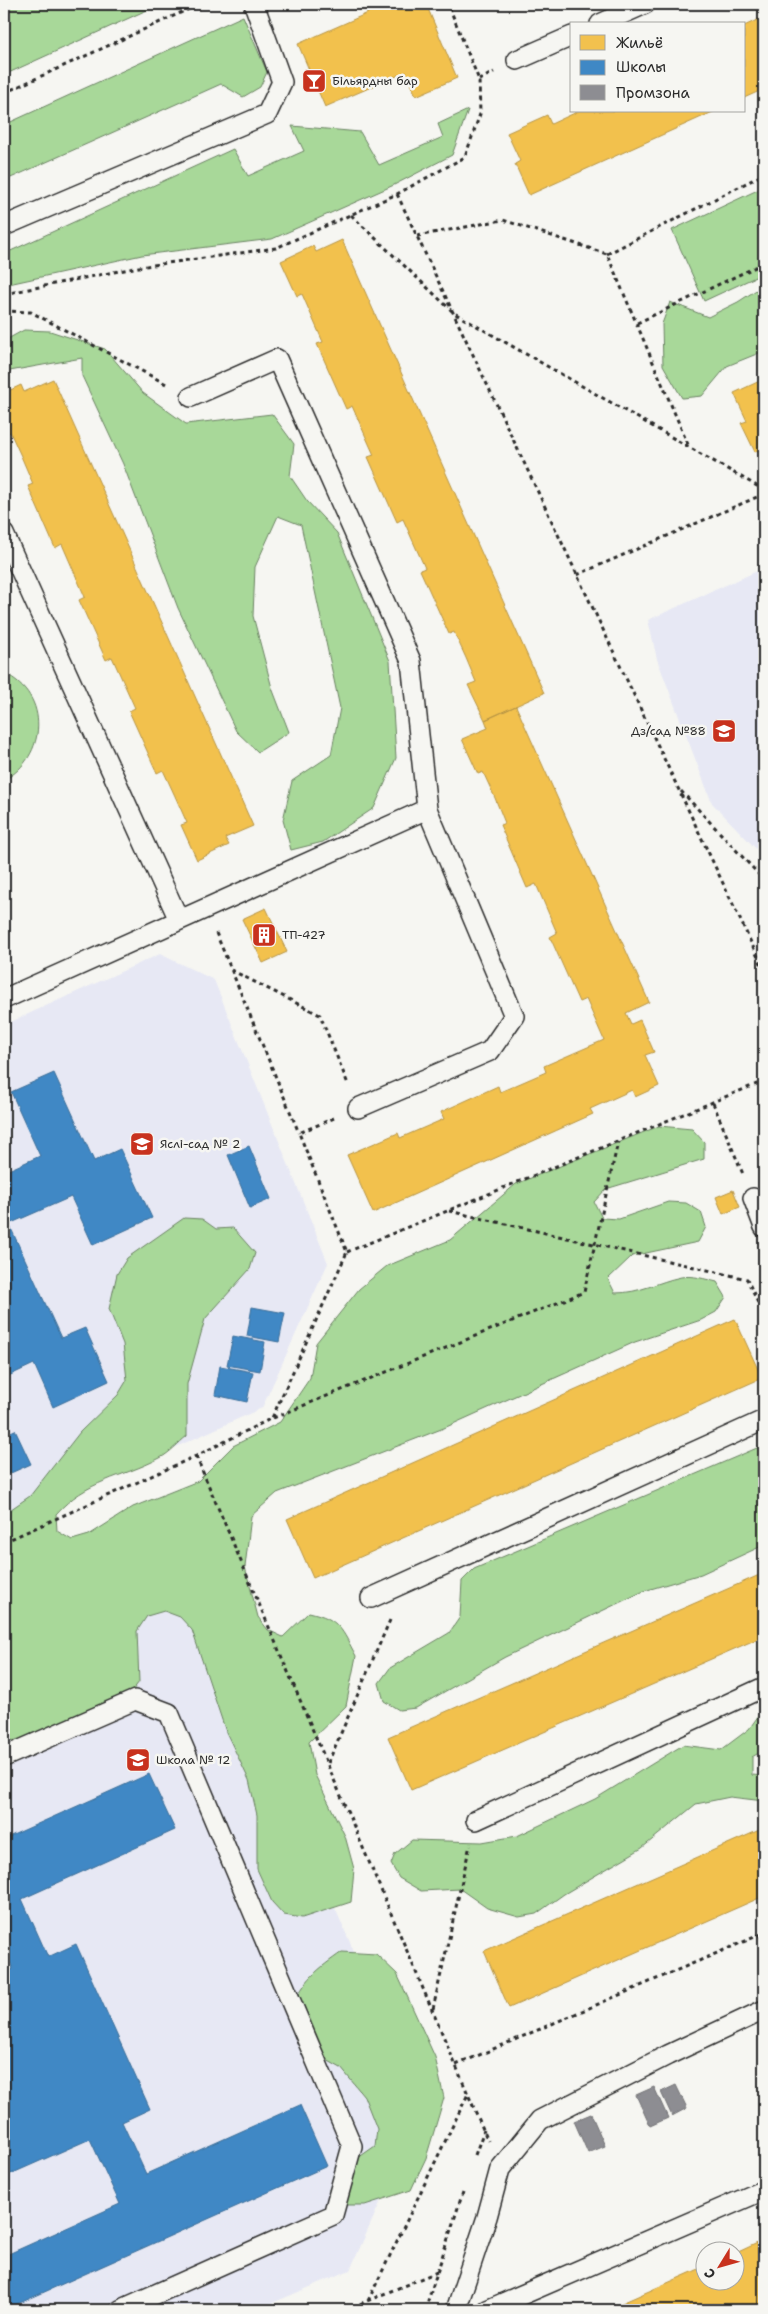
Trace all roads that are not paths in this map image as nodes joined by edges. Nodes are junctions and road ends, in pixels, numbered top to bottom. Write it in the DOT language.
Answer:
graph roads {
  1 [pos="254,4"];
  2 [pos="645,4"];
  3 [pos="604,22"];
  4 [pos="570,37"];
  5 [pos="517,60"];
  6 [pos="4,226"];
  7 [pos="191,397"];
  8 [pos="4,534"];
  9 [pos="427,809"];
  10 [pos="179,920"];
  11 [pos="4,999"];
  12 [pos="358,1108"];
  13 [pos="753,1198"];
  14 [pos="764,1227"];
  15 [pos="764,1420"];
  16 [pos="371,1598"];
  17 [pos="764,1687"];
  18 [pos="4,1757"];
  19 [pos="476,1820"];
  20 [pos="764,2010"];
  21 [pos="764,2190"];
  22 [pos="120,2310"];
  23 [pos="456,2310"];
  24 [pos="487,2310"];
  1 -- 6 [label="lane"];
  2 -- 3 [label="lane"];
  4 -- 5 [label="lane"];
  7 -- 9 [label="lane"];
  8 -- 10 [label="lane"];
  9 -- 10 [label="lane"];
  9 -- 12 [label="lane"];
  10 -- 11 [label="lane"];
  13 -- 14 [label="lane"];
  15 -- 16 [label="lane"];
  17 -- 19 [label="lane"];
  18 -- 22 [label="lane"];
  20 -- 23 [label="lane"];
  21 -- 24 [label="lane"];
}
